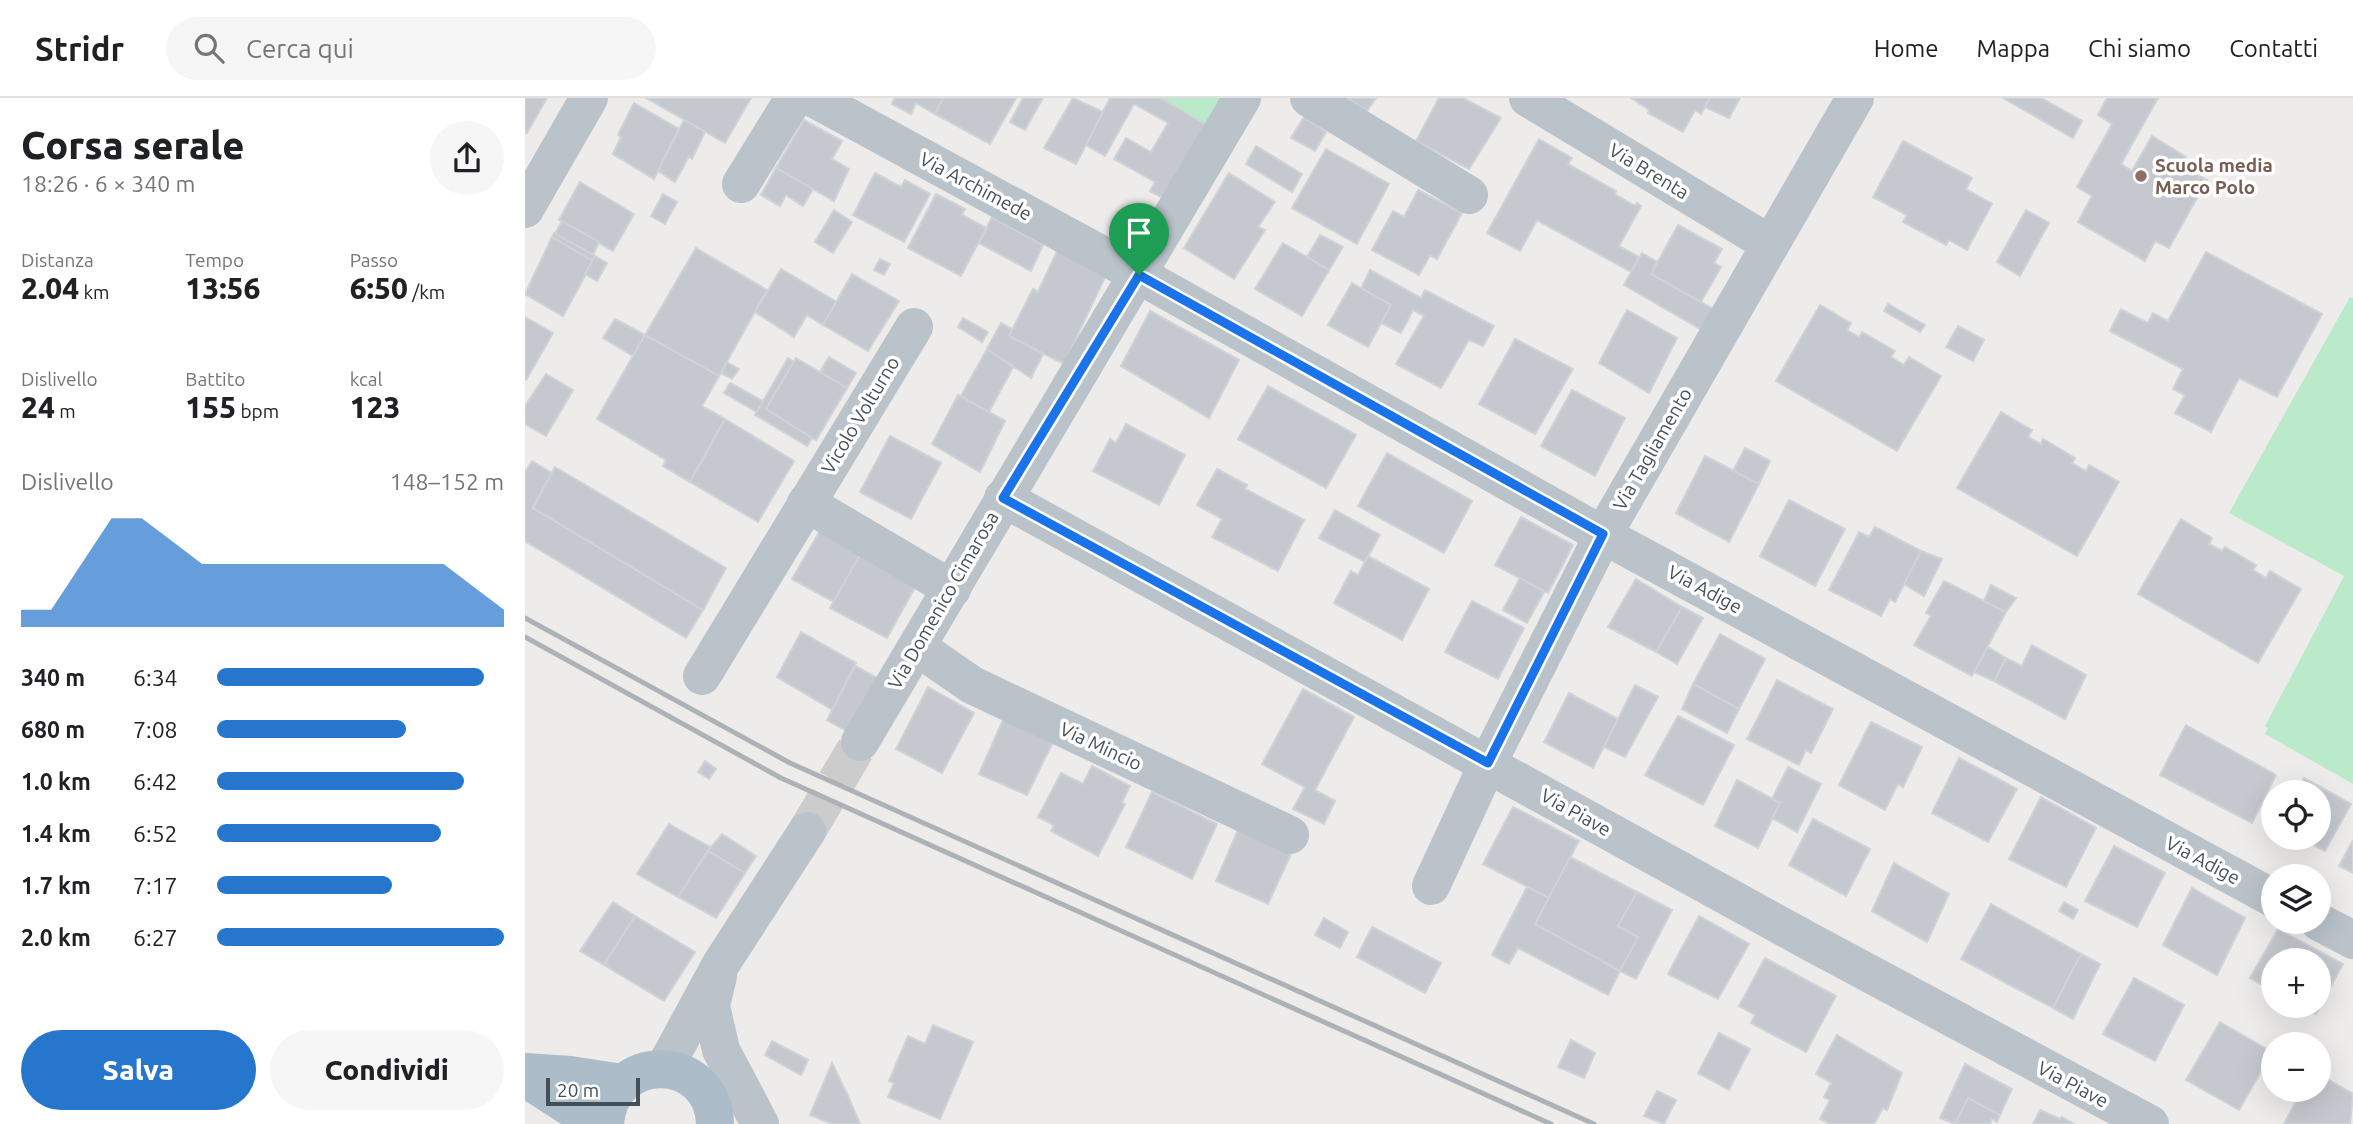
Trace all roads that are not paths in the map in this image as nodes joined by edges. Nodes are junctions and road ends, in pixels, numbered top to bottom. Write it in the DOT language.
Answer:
graph roads {
  1 [pos="589,98"];
  2 [pos="794,98"];
  3 [pos="813,98"];
  4 [pos="1242,98"];
  5 [pos="1309,98"];
  6 [pos="1528,98"];
  7 [pos="1855,98"];
  8 [pos="1572,109"];
  9 [pos="741,184"];
  10 [pos="1469,195"];
  11 [pos="525,209"];
  12 [pos="1770,244"];
  13 [pos="1139,275"];
  14 [pos="914,327"];
  15 [pos="1003,498"];
  16 [pos="806,503"];
  17 [pos="1603,534"];
  18 [pos="951,589"];
  19 [pos="917,647"];
  20 [pos="702,676"];
  21 [pos="860,742"];
  22 [pos="1488,763"];
  23 [pos="807,831"];
  24 [pos="1290,835"];
  25 [pos="1431,886"];
  26 [pos="2261,891"];
  27 [pos="2331,928"];
  28 [pos="2353,940"];
  29 [pos="721,964"];
  30 [pos="664,1069"];
  31 [pos="525,1072"];
  32 [pos="525,1078"];
  33 [pos="622,1083"];
  34 [pos="717,1115"];
  35 [pos="596,1124"];
  36 [pos="605,1124"];
  37 [pos="760,1124"];
  38 [pos="2150,1124"];
  1 -- 11 [label="street"];
  2 -- 9 [label="street"];
  3 -- 13 [label="street, Via Archimede"];
  4 -- 13 [label="street, Via Domenico Cimarosa"];
  5 -- 10 [label="street"];
  6 -- 8 [label="street, Via Brenta"];
  7 -- 12 [label="street, Via Tagliamento"];
  8 -- 12 [label="street, Via Brenta"];
  12 -- 17 [label="street, Via Tagliamento"];
  13 -- 15 [label="street, Via Domenico Cimarosa"];
  13 -- 17 [label="street, Via Adige"];
  14 -- 16 [label="street, Vicolo Volturno"];
  15 -- 18 [label="street, Via Domenico Cimarosa"];
  15 -- 22 [label="street, Via Piave"];
  16 -- 18 [label="street"];
  16 -- 20 [label="street, Vicolo Volturno"];
  17 -- 22 [label="street, Via Tagliamento"];
  17 -- 26 [label="street, Via Adige"];
  18 -- 19 [label="street, Via Domenico Cimarosa"];
  19 -- 21 [label="street, Via Domenico Cimarosa"];
  19 -- 24 [label="street, Via Mincio"];
  22 -- 25 [label="street, Via Tagliamento"];
  22 -- 38 [label="street, Via Piave"];
  23 -- 29 [label="street"];
  27 -- 28 [label="street"];
  29 -- 30 [label="street"];
  29 -- 37 [label="street"];
  30 -- 33 [label="main road"];
  30 -- 34 [label="main road"];
  31 -- 33 [label="main road"];
  32 -- 35 [label="main road"];
  33 -- 36 [label="main road"];
}
